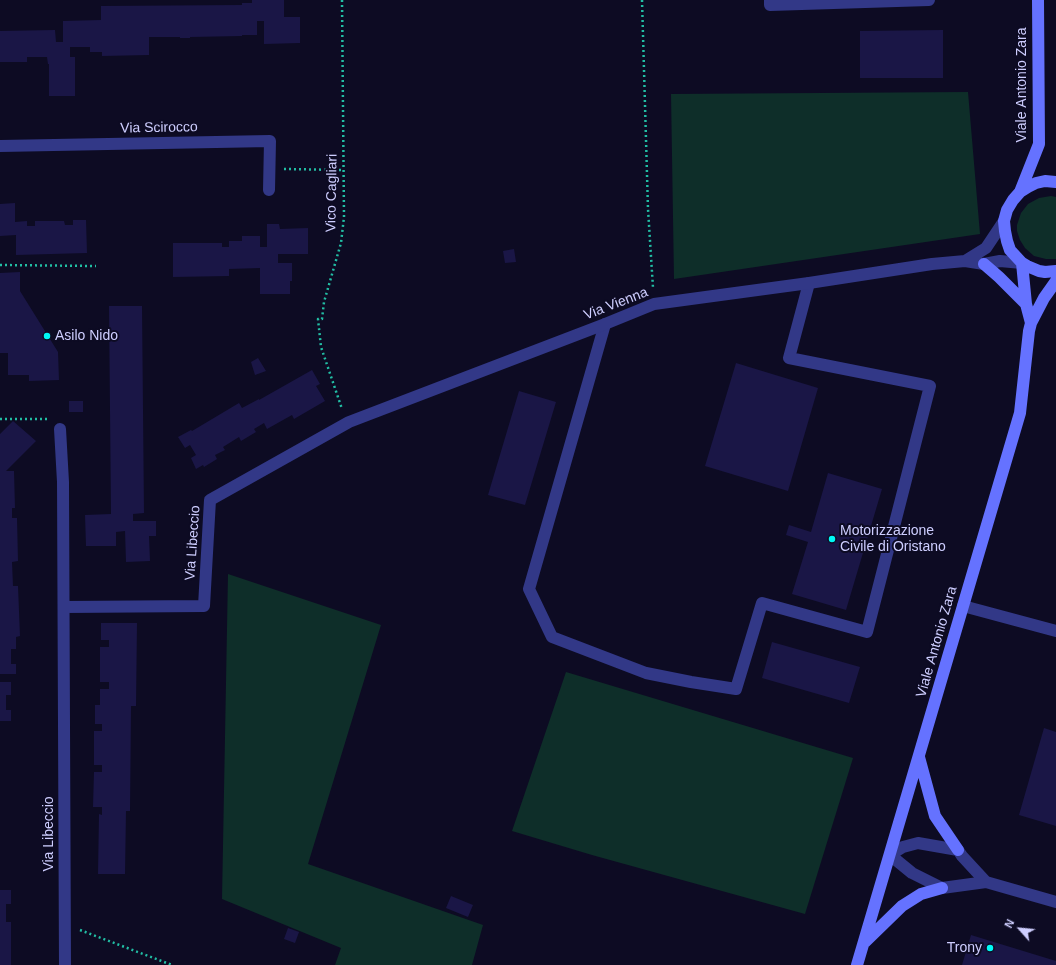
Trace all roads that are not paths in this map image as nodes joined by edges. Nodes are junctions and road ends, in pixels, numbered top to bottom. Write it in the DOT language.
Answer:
graph roads {
  1 [pos="770,0"];
  2 [pos="929,0"];
  3 [pos="1038,0"];
  4 [pos="0,146"];
  5 [pos="1056,182"];
  6 [pos="269,190"];
  7 [pos="1020,192"];
  8 [pos="1004,221"];
  9 [pos="965,261"];
  10 [pos="1022,262"];
  11 [pos="984,264"];
  12 [pos="1056,271"];
  13 [pos="1056,281"];
  14 [pos="809,282"];
  15 [pos="1026,304"];
  16 [pos="1031,323"];
  17 [pos="605,324"];
  18 [pos="349,422"];
  19 [pos="60,429"];
  20 [pos="963,606"];
  21 [pos="64,607"];
  22 [pos="1056,631"];
  23 [pos="919,757"];
  24 [pos="958,850"];
  25 [pos="890,855"];
  26 [pos="986,882"];
  27 [pos="942,888"];
  28 [pos="1056,902"];
  29 [pos="864,943"];
  30 [pos="64,965"];
  31 [pos="858,965"];
  1 -- 2 [label="street"];
  3 -- 7 [label="main road, Viale Antonio Zara"];
  4 -- 6 [label="street, Via Scirocco"];
  5 -- 7 [label="main road"];
  7 -- 8 [label="main road"];
  8 -- 9 [label="street"];
  8 -- 10 [label="main road"];
  9 -- 11 [label="street"];
  9 -- 14 [label="street, Via Vienna"];
  10 -- 11 [label="street"];
  10 -- 12 [label="main road"];
  10 -- 15 [label="main road, Viale Antonio Zara"];
  11 -- 15 [label="main road"];
  13 -- 16 [label="main road, Viale Antonio Zara"];
  14 -- 17 [label="street, Via Vienna"];
  14 -- 17 [label="street"];
  15 -- 16 [label="main road, Viale Antonio Zara"];
  16 -- 20 [label="main road, Viale Antonio Zara"];
  17 -- 18 [label="street, Via Vienna"];
  18 -- 21 [label="street, Via Libeccio"];
  19 -- 21 [label="street, Via Libeccio"];
  20 -- 22 [label="street"];
  20 -- 23 [label="main road, Viale Antonio Zara"];
  21 -- 30 [label="street, Via Libeccio"];
  23 -- 24 [label="main road"];
  23 -- 25 [label="main road, Viale Antonio Zara"];
  24 -- 25 [label="street"];
  24 -- 26 [label="street"];
  25 -- 27 [label="street"];
  25 -- 29 [label="main road, Viale Antonio Zara"];
  26 -- 27 [label="street"];
  26 -- 28 [label="street"];
  27 -- 29 [label="main road"];
  29 -- 31 [label="main road, Viale Antonio Zara"];
}
